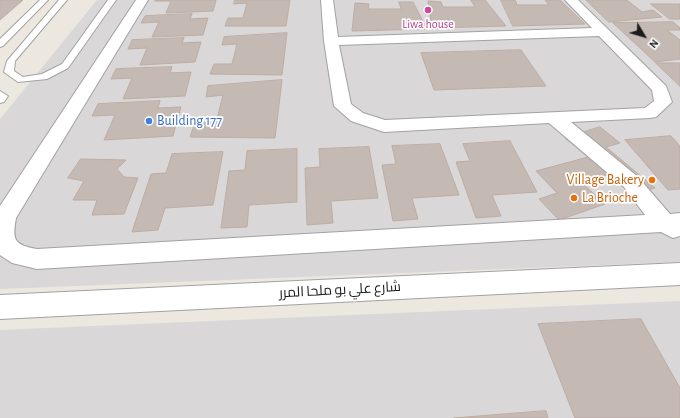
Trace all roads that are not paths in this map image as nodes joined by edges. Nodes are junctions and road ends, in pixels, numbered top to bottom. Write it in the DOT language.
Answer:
graph roads {
  1 [pos="44,0"];
  2 [pos="63,0"];
  3 [pos="112,0"];
  4 [pos="142,0"];
  5 [pos="327,0"];
  6 [pos="571,0"];
  7 [pos="604,32"];
  8 [pos="331,41"];
  9 [pos="0,44"];
  10 [pos="0,94"];
  11 [pos="0,100"];
  12 [pos="555,119"];
  13 [pos="675,227"];
  14 [pos="680,274"];
  15 [pos="0,307"];
  1 -- 9 [label="lane"];
  2 -- 3 [label="lane"];
  4 -- 13 [label="street"];
  5 -- 8 [label="street"];
  6 -- 7 [label="street"];
  7 -- 8 [label="street"];
  7 -- 12 [label="street"];
  8 -- 12 [label="street"];
  10 -- 11 [label="lane"];
  12 -- 13 [label="street"];
  14 -- 15 [label="street, شارع علي بو ملحا المرر"];
}
